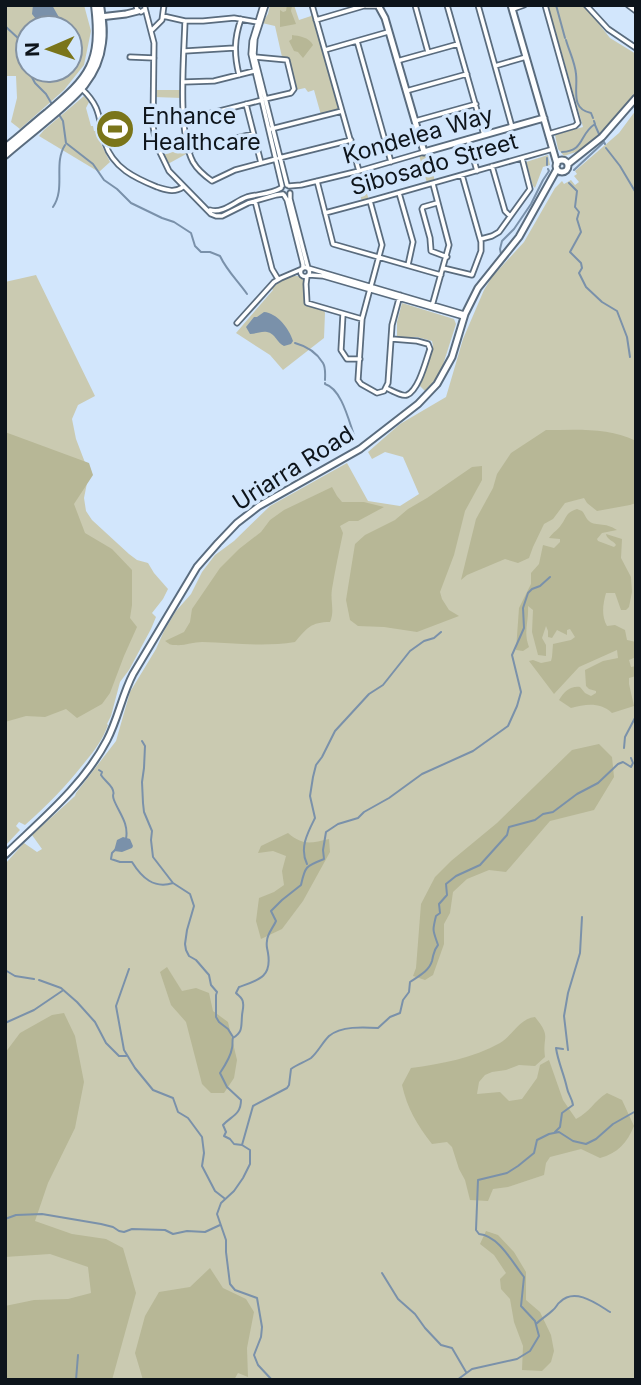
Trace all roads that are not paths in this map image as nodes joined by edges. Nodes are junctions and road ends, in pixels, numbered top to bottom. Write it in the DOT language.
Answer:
graph roads {
  1 [pos="98,5"];
  2 [pos="164,5"];
  3 [pos="264,5"];
  4 [pos="312,5"];
  5 [pos="346,5"];
  6 [pos="415,5"];
  7 [pos="447,5"];
  8 [pos="478,5"];
  9 [pos="524,5"];
  10 [pos="545,5"];
  11 [pos="586,5"];
  12 [pos="628,5"];
  13 [pos="367,6"];
  14 [pos="380,6"];
  15 [pos="145,7"];
  16 [pos="512,7"];
  17 [pos="138,8"];
  18 [pos="348,11"];
  19 [pos="636,12"];
  20 [pos="99,16"];
  21 [pos="163,16"];
  22 [pos="147,17"];
  23 [pos="241,19"];
  24 [pos="316,20"];
  25 [pos="185,21"];
  26 [pos="257,22"];
  27 [pos="152,30"];
  28 [pos="388,32"];
  29 [pos="356,41"];
  30 [pos="458,44"];
  31 [pos="234,48"];
  32 [pos="636,48"];
  33 [pos="325,50"];
  34 [pos="185,51"];
  35 [pos="428,52"];
  36 [pos="131,57"];
  37 [pos="255,57"];
  38 [pos="526,57"];
  39 [pos="154,58"];
  40 [pos="397,61"];
  41 [pos="495,66"];
  42 [pos="256,71"];
  43 [pos="467,74"];
  44 [pos="239,75"];
  45 [pos="184,82"];
  46 [pos="80,87"];
  47 [pos="406,91"];
  48 [pos="636,97"];
  49 [pos="263,100"];
  50 [pos="246,104"];
  51 [pos="476,104"];
  52 [pos="342,111"];
  53 [pos="153,116"];
  54 [pos="184,116"];
  55 [pos="544,118"];
  56 [pos="44,119"];
  57 [pos="415,121"];
  58 [pos="512,127"];
  59 [pos="271,129"];
  60 [pos="253,134"];
  61 [pos="548,134"];
  62 [pos="484,135"];
  63 [pos="468,139"];
  64 [pos="351,140"];
  65 [pos="5,148"];
  66 [pos="189,150"];
  67 [pos="553,150"];
  68 [pos="424,152"];
  69 [pos="5,155"];
  70 [pos="522,158"];
  71 [pos="278,159"];
  72 [pos="391,162"];
  73 [pos="261,163"];
  74 [pos="561,165"];
  75 [pos="492,166"];
  76 [pos="359,171"];
  77 [pos="477,171"];
  78 [pos="462,175"];
  79 [pos="317,181"];
  80 [pos="432,184"];
  81 [pos="183,186"];
  82 [pos="287,188"];
  83 [pos="399,193"];
  84 [pos="284,195"];
  85 [pos="256,201"];
  86 [pos="370,201"];
  87 [pos="438,203"];
  88 [pos="325,213"];
  89 [pos="219,214"];
  90 [pos="510,217"];
  91 [pos="481,239"];
  92 [pos="447,257"];
  93 [pos="379,258"];
  94 [pos="408,266"];
  95 [pos="305,268"];
  96 [pos="443,268"];
  97 [pos="292,273"];
  98 [pos="305,275"];
  99 [pos="441,275"];
  100 [pos="278,279"];
  101 [pos="370,288"];
  102 [pos="400,296"];
  103 [pos="433,306"];
  104 [pos="343,314"];
  105 [pos="465,316"];
  106 [pos="362,319"];
  107 [pos="237,323"];
  108 [pos="391,339"];
  109 [pos="360,359"];
  110 [pos="386,388"];
  111 [pos="5,855"];
  1 -- 20 [label="main road"];
  2 -- 21 [label="street"];
  3 -- 26 [label="street"];
  3 -- 37 [label="street"];
  4 -- 24 [label="street"];
  5 -- 18 [label="street"];
  6 -- 35 [label="street"];
  7 -- 30 [label="street"];
  8 -- 41 [label="street"];
  9 -- 16 [label="street"];
  10 -- 61 [label="street"];
  11 -- 32 [label="street"];
  12 -- 19 [label="street"];
  13 -- 14 [label="street"];
  13 -- 18 [label="street"];
  14 -- 28 [label="street"];
  15 -- 17 [label="street"];
  15 -- 22 [label="street"];
  16 -- 38 [label="street"];
  17 -- 20 [label="street"];
  17 -- 22 [label="street"];
  18 -- 24 [label="street"];
  20 -- 46 [label="main road"];
  21 -- 25 [label="street"];
  21 -- 27 [label="street"];
  22 -- 27 [label="street"];
  23 -- 25 [label="street"];
  23 -- 26 [label="street"];
  23 -- 31 [label="street"];
  24 -- 33 [label="street"];
  25 -- 34 [label="street"];
  26 -- 42 [label="street"];
  27 -- 39 [label="street"];
  28 -- 29 [label="street"];
  28 -- 40 [label="street"];
  29 -- 33 [label="street"];
  29 -- 72 [label="street"];
  30 -- 35 [label="street"];
  30 -- 43 [label="street"];
  31 -- 34 [label="street"];
  31 -- 44 [label="street"];
  33 -- 52 [label="street"];
  34 -- 45 [label="street"];
  35 -- 40 [label="street"];
  36 -- 39 [label="street"];
  37 -- 42 [label="street"];
  37 -- 49 [label="street"];
  38 -- 41 [label="street"];
  38 -- 55 [label="street"];
  39 -- 53 [label="street"];
  40 -- 47 [label="street"];
  41 -- 58 [label="street"];
  42 -- 44 [label="street"];
  42 -- 49 [label="street"];
  43 -- 47 [label="street"];
  43 -- 51 [label="street"];
  44 -- 45 [label="street"];
  45 -- 54 [label="street"];
  46 -- 56 [label="main road"];
  46 -- 81 [label="street"];
  47 -- 57 [label="street"];
  48 -- 74 [label="street, Uriarra Road"];
  49 -- 50 [label="street"];
  49 -- 59 [label="street"];
  50 -- 54 [label="street"];
  50 -- 60 [label="street"];
  51 -- 57 [label="street"];
  51 -- 62 [label="street"];
  52 -- 59 [label="street"];
  52 -- 64 [label="street"];
  53 -- 54 [label="street"];
  53 -- 81 [label="street"];
  54 -- 66 [label="street"];
  55 -- 58 [label="street, Kondelea Way"];
  55 -- 61 [label="street"];
  56 -- 65 [label="main road"];
  56 -- 69 [label="main road"];
  57 -- 68 [label="street"];
  58 -- 62 [label="street, Kondelea Way"];
  59 -- 71 [label="street"];
  60 -- 66 [label="street"];
  60 -- 73 [label="street"];
  61 -- 67 [label="street"];
  62 -- 63 [label="street, Kondelea Way"];
  63 -- 68 [label="street, Kondelea Way"];
  63 -- 77 [label="street"];
  64 -- 71 [label="street"];
  64 -- 76 [label="street"];
  66 -- 73 [label="street"];
  67 -- 70 [label="street, Sibosado Street"];
  67 -- 74 [label="street"];
  68 -- 72 [label="street, Kondelea Way"];
  70 -- 75 [label="street, Sibosado Street"];
  70 -- 90 [label="street"];
  71 -- 73 [label="street"];
  71 -- 82 [label="street"];
  72 -- 76 [label="street, Kondelea Way"];
  74 -- 105 [label="street, Uriarra Road"];
  75 -- 77 [label="street, Sibosado Street"];
  75 -- 90 [label="street"];
  76 -- 79 [label="street, Kondelea Way"];
  77 -- 78 [label="street, Sibosado Street"];
  78 -- 80 [label="street, Sibosado Street"];
  78 -- 91 [label="street"];
  79 -- 82 [label="street, Kondelea Way"];
  79 -- 88 [label="street"];
  80 -- 83 [label="street, Sibosado Street"];
  80 -- 87 [label="street"];
  81 -- 89 [label="street"];
  82 -- 84 [label="street"];
  82 -- 89 [label="street"];
  82 -- 95 [label="street"];
  83 -- 86 [label="street, Sibosado Street"];
  83 -- 94 [label="street"];
  84 -- 85 [label="street"];
  84 -- 95 [label="street"];
  85 -- 89 [label="street"];
  85 -- 100 [label="street"];
  86 -- 88 [label="street, Sibosado Street"];
  86 -- 93 [label="street"];
  87 -- 92 [label="street"];
  87 -- 92 [label="street"];
  88 -- 93 [label="street"];
  90 -- 91 [label="street"];
  91 -- 96 [label="street"];
  92 -- 96 [label="street"];
  93 -- 94 [label="street"];
  93 -- 101 [label="street"];
  94 -- 99 [label="street"];
  95 -- 97 [label="street"];
  95 -- 98 [label="street"];
  95 -- 98 [label="street"];
  95 -- 101 [label="street"];
  96 -- 99 [label="street"];
  97 -- 98 [label="street"];
  97 -- 100 [label="street"];
  98 -- 101 [label="street"];
  98 -- 104 [label="street"];
  99 -- 103 [label="street"];
  100 -- 107 [label="street"];
  101 -- 102 [label="street"];
  101 -- 106 [label="street"];
  102 -- 103 [label="street"];
  102 -- 108 [label="street"];
  103 -- 105 [label="street"];
  104 -- 106 [label="street"];
  104 -- 109 [label="street"];
  105 -- 111 [label="street, Uriarra Road"];
  106 -- 109 [label="street"];
  108 -- 110 [label="street"];
  108 -- 110 [label="street"];
  109 -- 110 [label="street"];
}
